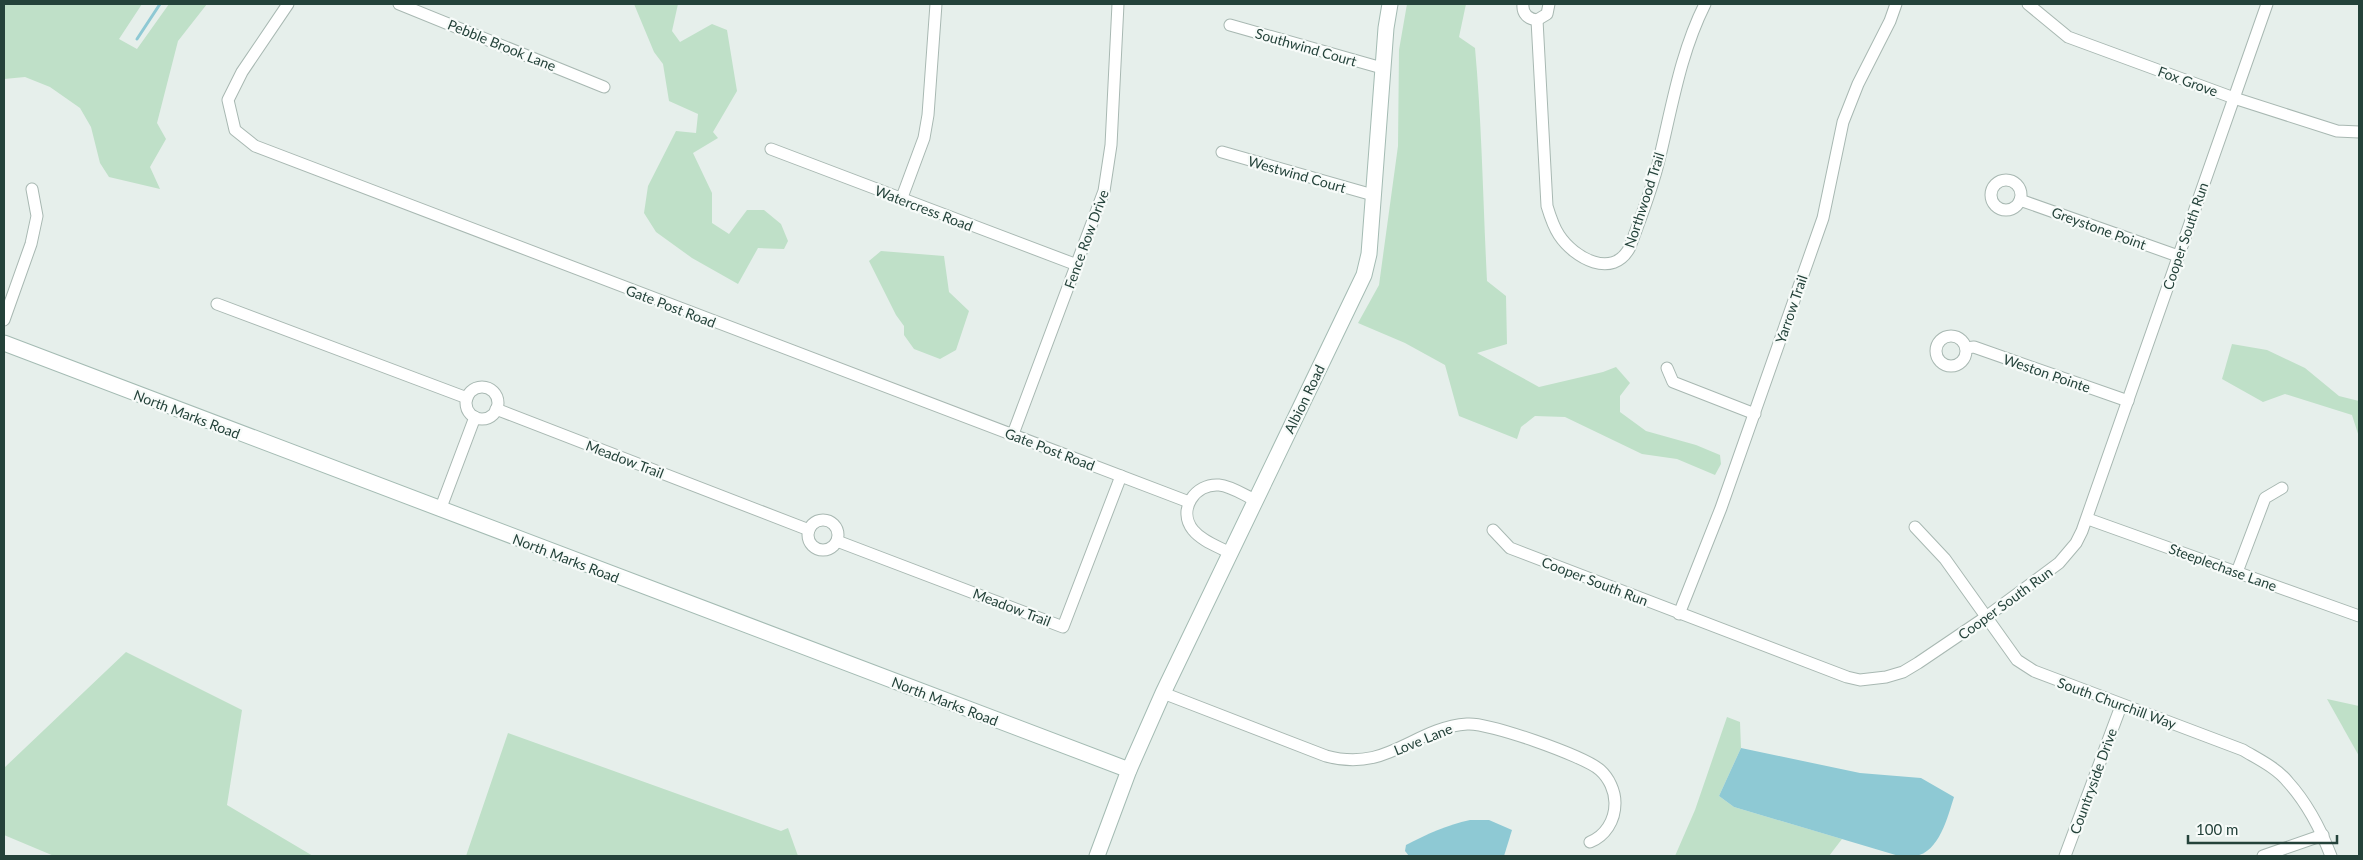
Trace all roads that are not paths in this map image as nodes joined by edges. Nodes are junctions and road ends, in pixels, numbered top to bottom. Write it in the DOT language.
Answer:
graph roads {
  1 [pos="288,4"];
  2 [pos="399,4"];
  3 [pos="936,4"];
  4 [pos="1118,4"];
  5 [pos="1390,4"];
  6 [pos="1523,4"];
  7 [pos="1549,4"];
  8 [pos="1705,4"];
  9 [pos="1896,4"];
  10 [pos="2028,4"];
  11 [pos="2267,4"];
  12 [pos="1537,20"];
  13 [pos="1230,25"];
  14 [pos="1382,68"];
  15 [pos="604,87"];
  16 [pos="2234,98"];
  17 [pos="2359,132"];
  18 [pos="771,149"];
  19 [pos="1222,152"];
  20 [pos="32,189"];
  21 [pos="1373,196"];
  22 [pos="901,200"];
  23 [pos="2020,200"];
  24 [pos="2178,256"];
  25 [pos="1077,265"];
  26 [pos="217,304"];
  27 [pos="4,320"];
  28 [pos="4,343"];
  29 [pos="1966,348"];
  30 [pos="1668,368"];
  31 [pos="467,398"];
  32 [pos="2128,401"];
  33 [pos="496,409"];
  34 [pos="1755,414"];
  35 [pos="475,417"];
  36 [pos="1013,434"];
  37 [pos="1121,476"];
  38 [pos="2282,488"];
  39 [pos="1255,500"];
  40 [pos="1189,502"];
  41 [pos="440,510"];
  42 [pos="2088,519"];
  43 [pos="1915,527"];
  44 [pos="809,530"];
  45 [pos="1493,530"];
  46 [pos="837,541"];
  47 [pos="1230,552"];
  48 [pos="2237,572"];
  49 [pos="1679,614"];
  50 [pos="2359,616"];
  51 [pos="1986,617"];
  52 [pos="1163,694"];
  53 [pos="2121,706"];
  54 [pos="1129,770"];
  55 [pos="2323,835"];
  56 [pos="1590,842"];
  57 [pos="1097,856"];
  58 [pos="2065,856"];
  59 [pos="2263,856"];
  60 [pos="2331,856"];
  1 -- 36 [label="street, Gate Post Road"];
  2 -- 15 [label="street, Pebble Brook Lane"];
  3 -- 22 [label="street"];
  4 -- 25 [label="street, Fence Row Drive"];
  5 -- 14 [label="street, Albion Road"];
  6 -- 12 [label="street"];
  7 -- 12 [label="street"];
  8 -- 12 [label="street, Northwood Trail"];
  9 -- 34 [label="street, Yarrow Trail"];
  10 -- 16 [label="street, Fox Grove"];
  11 -- 16 [label="street, Cooper South Run"];
  13 -- 14 [label="street, Southwind Court"];
  14 -- 21 [label="street, Albion Road"];
  16 -- 17 [label="street, Fox Grove"];
  16 -- 24 [label="street, Cooper South Run"];
  18 -- 22 [label="street, Watercress Road"];
  19 -- 21 [label="street, Westwind Court"];
  20 -- 27 [label="street"];
  21 -- 39 [label="street, Albion Road"];
  22 -- 25 [label="street, Watercress Road"];
  23 -- 24 [label="street, Greystone Point"];
  24 -- 32 [label="street, Cooper South Run"];
  25 -- 36 [label="street, Fence Row Drive"];
  26 -- 31 [label="street"];
  28 -- 41 [label="street, North Marks Road"];
  29 -- 32 [label="street, Weston Pointe"];
  30 -- 34 [label="street"];
  31 -- 33 [label="street"];
  31 -- 35 [label="street"];
  32 -- 42 [label="street, Cooper South Run"];
  33 -- 35 [label="street"];
  33 -- 44 [label="street, Meadow Trail"];
  34 -- 49 [label="street, Yarrow Trail"];
  35 -- 41 [label="street"];
  36 -- 37 [label="street, Gate Post Road"];
  37 -- 40 [label="street, Gate Post Road"];
  37 -- 46 [label="street, Meadow Trail"];
  38 -- 48 [label="street"];
  39 -- 40 [label="street"];
  39 -- 47 [label="street, Albion Road"];
  40 -- 47 [label="street"];
  41 -- 54 [label="street, North Marks Road"];
  42 -- 48 [label="street, Steeplechase Lane"];
  42 -- 51 [label="street, Cooper South Run"];
  43 -- 51 [label="street, South Churchill Way"];
  44 -- 46 [label="street"];
  44 -- 46 [label="street"];
  45 -- 49 [label="street, Cooper South Run"];
  47 -- 52 [label="street, Albion Road"];
  48 -- 50 [label="street, Steeplechase Lane"];
  49 -- 51 [label="street, Cooper South Run"];
  51 -- 53 [label="street, South Churchill Way"];
  52 -- 54 [label="street, Albion Road"];
  52 -- 56 [label="street, Love Lane"];
  53 -- 55 [label="street, South Churchill Way"];
  53 -- 58 [label="street, Countryside Drive"];
  54 -- 57 [label="street, Albion Road"];
  55 -- 59 [label="street"];
  55 -- 60 [label="street, South Churchill Way"];
}
